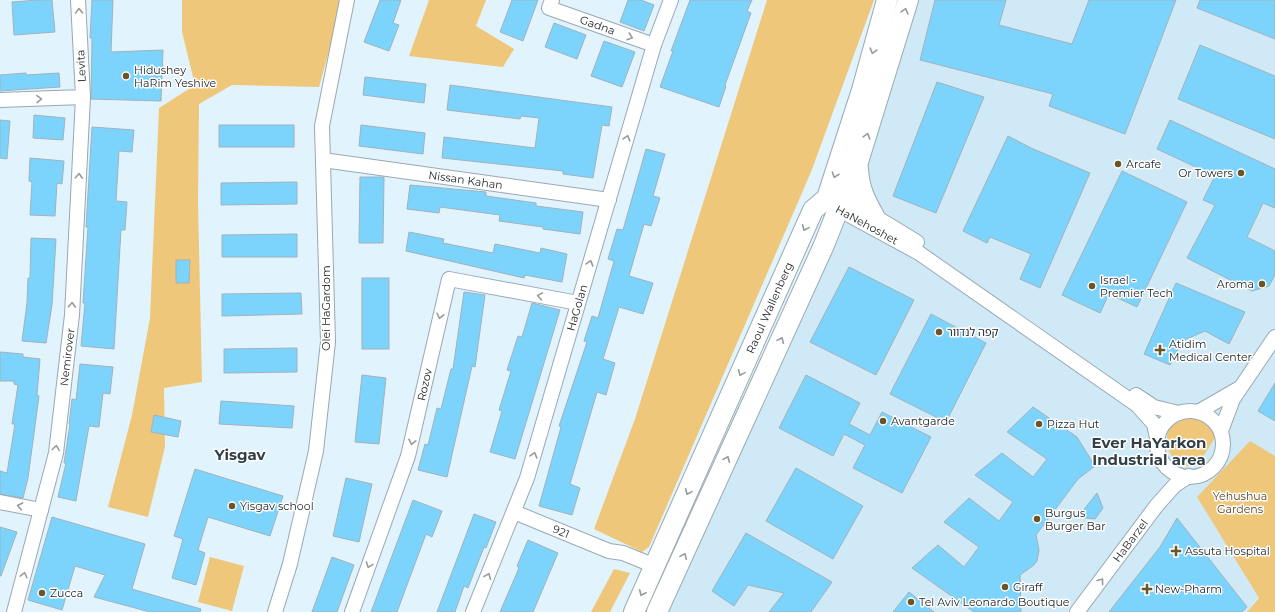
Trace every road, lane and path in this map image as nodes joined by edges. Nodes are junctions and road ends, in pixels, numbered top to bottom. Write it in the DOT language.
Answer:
graph roads {
  1 [pos="78,0"];
  2 [pos="347,0"];
  3 [pos="552,0"];
  4 [pos="671,0"];
  5 [pos="887,0"];
  6 [pos="908,0"];
  7 [pos="654,45"];
  8 [pos="83,96"];
  9 [pos="0,100"];
  10 [pos="323,160"];
  11 [pos="857,166"];
  12 [pos="608,200"];
  13 [pos="836,201"];
  14 [pos="874,216"];
  15 [pos="578,303"];
  16 [pos="1275,337"];
  17 [pos="1240,388"];
  18 [pos="1198,412"];
  19 [pos="1179,413"];
  20 [pos="1221,431"];
  21 [pos="1158,442"];
  22 [pos="1189,476"];
  23 [pos="0,502"];
  24 [pos="41,510"];
  25 [pos="514,512"];
  26 [pos="653,571"];
  27 [pos="673,578"];
  28 [pos="14,612"];
  29 [pos="275,612"];
  30 [pos="352,612"];
  31 [pos="473,612"];
  32 [pos="634,612"];
  33 [pos="657,612"];
  34 [pos="670,612"];
  35 [pos="1077,612"];
  8 -- 1 [label="street, Levita, one-way"];
  2 -- 10 [label="street, Olei HaGardom"];
  3 -- 7 [label="street, Gadna, one-way"];
  4 -- 7 [label="street, HaGolan"];
  5 -- 13 [label="street, Raoul Wallenberg, one-way"];
  11 -- 6 [label="street, Raoul Wallenberg, one-way"];
  12 -- 7 [label="street, HaGolan, one-way"];
  9 -- 8 [label="street, Levita, one-way"];
  24 -- 8 [label="street, Nemirover, one-way"];
  10 -- 12 [label="street, Nissan Kahan"];
  10 -- 29 [label="street, Olei HaGardom"];
  11 -- 13 [label="street, Raoul Wallenberg"];
  11 -- 14 [label="street"];
  15 -- 12 [label="street, HaGolan, one-way"];
  13 -- 14 [label="street, HaNehoshet"];
  13 -- 21 [label="street, HaNehoshet"];
  13 -- 26 [label="street, Raoul Wallenberg, one-way"];
  27 -- 13 [label="street, Raoul Wallenberg, one-way"];
  14 -- 19 [label="street, HaNehoshet"];
  25 -- 15 [label="street, HaGolan, one-way"];
  15 -- 30 [label="street, Rozov, one-way"];
  16 -- 17 [label="street"];
  17 -- 18 [label="street"];
  17 -- 20 [label="street"];
  18 -- 19 [label="street"];
  18 -- 20 [label="street"];
  19 -- 21 [label="street"];
  20 -- 22 [label="street"];
  21 -- 22 [label="street"];
  35 -- 22 [label="street, HaBarzel, one-way"];
  24 -- 23 [label="street, one-way"];
  28 -- 24 [label="street, Nemirover, one-way"];
  25 -- 26 [label="street, 921"];
  31 -- 25 [label="street, HaGolan, one-way"];
  26 -- 27 [label="street"];
  26 -- 32 [label="street, Raoul Wallenberg, one-way"];
  27 -- 33 [label="street, Raoul Wallenberg"];
  27 -- 34 [label="street"];
}
